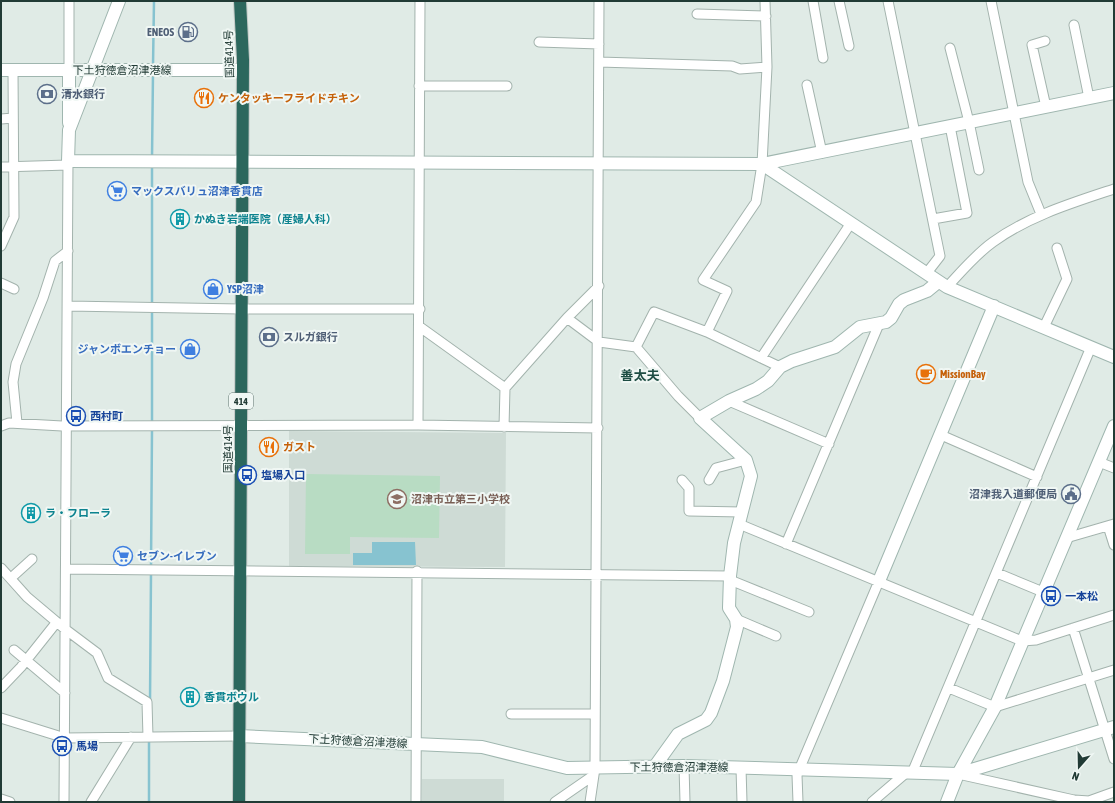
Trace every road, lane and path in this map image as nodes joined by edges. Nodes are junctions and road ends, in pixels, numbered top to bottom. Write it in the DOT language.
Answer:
graph roads {
  1 [pos="69,1"];
  2 [pos="119,1"];
  3 [pos="240,1"];
  4 [pos="420,1"];
  5 [pos="599,1"];
  6 [pos="766,1"];
  7 [pos="813,1"];
  8 [pos="839,1"];
  9 [pos="888,1"];
  10 [pos="991,1"];
  11 [pos="697,14"];
  12 [pos="766,16"];
  13 [pos="1074,25"];
  14 [pos="1045,41"];
  15 [pos="539,42"];
  16 [pos="599,44"];
  17 [pos="849,46"];
  18 [pos="950,48"];
  19 [pos="823,58"];
  20 [pos="599,62"];
  21 [pos="767,67"];
  22 [pos="7,70"];
  23 [pos="69,70"];
  24 [pos="92,70"];
  25 [pos="243,70"];
  26 [pos="807,85"];
  27 [pos="419,86"];
  28 [pos="507,86"];
  29 [pos="1114,93"];
  30 [pos="1089,98"];
  31 [pos="1046,107"];
  32 [pos="1015,113"];
  33 [pos="13,118"];
  34 [pos="1,119"];
  35 [pos="969,122"];
  36 [pos="950,126"];
  37 [pos="69,130"];
  38 [pos="915,133"];
  39 [pos="822,153"];
  40 [pos="242,162"];
  41 [pos="68,163"];
  42 [pos="419,163"];
  43 [pos="599,164"];
  44 [pos="762,164"];
  45 [pos="1,167"];
  46 [pos="14,167"];
  47 [pos="979,170"];
  48 [pos="1114,189"];
  49 [pos="1041,214"];
  50 [pos="933,219"];
  51 [pos="851,223"];
  52 [pos="1,244"];
  53 [pos="1057,248"];
  54 [pos="68,251"];
  55 [pos="926,274"];
  56 [pos="1,283"];
  57 [pos="942,284"];
  58 [pos="599,286"];
  59 [pos="14,289"];
  60 [pos="68,306"];
  61 [pos="994,306"];
  62 [pos="241,309"];
  63 [pos="420,309"];
  64 [pos="567,318"];
  65 [pos="879,324"];
  66 [pos="420,327"];
  67 [pos="1044,327"];
  68 [pos="707,332"];
  69 [pos="599,342"];
  70 [pos="636,347"];
  71 [pos="1091,347"];
  72 [pos="1114,357"];
  73 [pos="761,358"];
  74 [pos="780,367"];
  75 [pos="505,388"];
  76 [pos="729,401"];
  77 [pos="700,418"];
  78 [pos="17,423"];
  79 [pos="67,425"];
  80 [pos="418,425"];
  81 [pos="1,426"];
  82 [pos="241,426"];
  83 [pos="504,426"];
  84 [pos="1114,426"];
  85 [pos="598,428"];
  86 [pos="941,435"];
  87 [pos="829,444"];
  88 [pos="746,460"];
  89 [pos="1099,462"];
  90 [pos="1114,468"];
  91 [pos="1037,477"];
  92 [pos="682,480"];
  93 [pos="709,480"];
  94 [pos="742,512"];
  95 [pos="739,524"];
  96 [pos="1111,525"];
  97 [pos="1066,538"];
  98 [pos="786,544"];
  99 [pos="1114,545"];
  100 [pos="32,559"];
  101 [pos="1,568"];
  102 [pos="66,569"];
  103 [pos="240,571"];
  104 [pos="417,571"];
  105 [pos="596,573"];
  106 [pos="997,573"];
  107 [pos="11,578"];
  108 [pos="730,578"];
  109 [pos="879,581"];
  110 [pos="1043,592"];
  111 [pos="809,612"];
  112 [pos="1114,615"];
  113 [pos="736,620"];
  114 [pos="976,621"];
  115 [pos="56,623"];
  116 [pos="1073,628"];
  117 [pos="64,629"];
  118 [pos="776,636"];
  119 [pos="1022,641"];
  120 [pos="14,650"];
  121 [pos="26,660"];
  122 [pos="1114,670"];
  123 [pos="1088,678"];
  124 [pos="1,688"];
  125 [pos="948,688"];
  126 [pos="65,693"];
  127 [pos="995,707"];
  128 [pos="511,714"];
  129 [pos="595,714"];
  130 [pos="1,718"];
  131 [pos="1109,728"];
  132 [pos="239,736"];
  133 [pos="131,737"];
  134 [pos="148,737"];
  135 [pos="65,738"];
  136 [pos="416,744"];
  137 [pos="1114,759"];
  138 [pos="655,766"];
  139 [pos="684,766"];
  140 [pos="741,768"];
  141 [pos="799,770"];
  142 [pos="595,772"];
  143 [pos="909,772"];
  144 [pos="958,774"];
  145 [pos="1114,792"];
  146 [pos="1,799"];
  147 [pos="10,802"];
  148 [pos="64,802"];
  149 [pos="91,802"];
  150 [pos="239,802"];
  151 [pos="416,802"];
  152 [pos="555,802"];
  153 [pos="590,802"];
  154 [pos="685,802"];
  155 [pos="742,802"];
  156 [pos="798,802"];
  157 [pos="872,802"];
  158 [pos="947,802"];
  1 -- 23 [label="street"];
  2 -- 24 [label="street"];
  3 -- 25 [label="highway, 国道414号 / 414"];
  4 -- 27 [label="street"];
  5 -- 16 [label="street"];
  6 -- 12 [label="street"];
  7 -- 19 [label="street"];
  8 -- 17 [label="street"];
  9 -- 38 [label="street"];
  10 -- 32 [label="street"];
  11 -- 12 [label="street"];
  12 -- 21 [label="street"];
  13 -- 30 [label="street"];
  14 -- 31 [label="street"];
  15 -- 16 [label="street"];
  16 -- 20 [label="street"];
  18 -- 35 [label="street"];
  20 -- 21 [label="street"];
  20 -- 43 [label="street"];
  21 -- 44 [label="street"];
  22 -- 23 [label="street, 下土狩徳倉沼津港線"];
  22 -- 33 [label="street"];
  23 -- 24 [label="street, 下土狩徳倉沼津港線"];
  23 -- 37 [label="street"];
  24 -- 25 [label="street, 下土狩徳倉沼津港線"];
  24 -- 37 [label="street"];
  25 -- 40 [label="highway, 国道414号 / 414"];
  26 -- 39 [label="street"];
  27 -- 28 [label="street"];
  27 -- 42 [label="street"];
  29 -- 30 [label="street"];
  30 -- 31 [label="street"];
  31 -- 32 [label="street"];
  32 -- 35 [label="street"];
  32 -- 49 [label="street"];
  33 -- 34 [label="street"];
  33 -- 46 [label="street"];
  35 -- 36 [label="street"];
  35 -- 47 [label="street"];
  36 -- 38 [label="street"];
  36 -- 50 [label="street"];
  37 -- 41 [label="street"];
  38 -- 39 [label="street"];
  38 -- 50 [label="street"];
  39 -- 44 [label="street"];
  40 -- 41 [label="street"];
  40 -- 42 [label="street"];
  40 -- 62 [label="highway, 国道414号 / 414"];
  41 -- 46 [label="street"];
  41 -- 54 [label="street"];
  42 -- 43 [label="street"];
  42 -- 63 [label="street"];
  43 -- 44 [label="street"];
  43 -- 58 [label="street"];
  44 -- 51 [label="street"];
  44 -- 68 [label="street"];
  45 -- 46 [label="street"];
  46 -- 52 [label="street"];
  48 -- 49 [label="street"];
  49 -- 57 [label="street"];
  50 -- 55 [label="street"];
  51 -- 55 [label="street"];
  51 -- 73 [label="street"];
  53 -- 67 [label="street"];
  54 -- 60 [label="street"];
  54 -- 78 [label="street"];
  55 -- 57 [label="street"];
  56 -- 59 [label="street"];
  57 -- 61 [label="street"];
  57 -- 65 [label="street"];
  58 -- 64 [label="street"];
  58 -- 69 [label="street"];
  60 -- 62 [label="street"];
  60 -- 79 [label="street"];
  61 -- 67 [label="street"];
  61 -- 86 [label="street"];
  62 -- 63 [label="street"];
  62 -- 82 [label="highway, 国道414号 / 414"];
  63 -- 66 [label="street"];
  64 -- 69 [label="street"];
  64 -- 75 [label="street"];
  65 -- 74 [label="street"];
  65 -- 87 [label="street"];
  66 -- 75 [label="street"];
  66 -- 80 [label="street"];
  67 -- 71 [label="street"];
  68 -- 70 [label="street"];
  68 -- 73 [label="street"];
  69 -- 70 [label="street"];
  69 -- 85 [label="street"];
  70 -- 77 [label="street"];
  71 -- 72 [label="street"];
  71 -- 91 [label="street"];
  73 -- 74 [label="street"];
  74 -- 76 [label="street"];
  75 -- 83 [label="street"];
  76 -- 77 [label="street"];
  76 -- 87 [label="street"];
  77 -- 88 [label="street"];
  78 -- 79 [label="street"];
  78 -- 81 [label="street"];
  79 -- 82 [label="street"];
  79 -- 102 [label="street"];
  80 -- 82 [label="street"];
  80 -- 83 [label="street"];
  82 -- 103 [label="highway, 国道414号 / 414"];
  83 -- 85 [label="street"];
  84 -- 89 [label="street"];
  85 -- 105 [label="street"];
  86 -- 91 [label="street"];
  86 -- 109 [label="street"];
  87 -- 98 [label="street"];
  88 -- 93 [label="street"];
  88 -- 94 [label="street"];
  89 -- 90 [label="street"];
  89 -- 97 [label="street"];
  91 -- 106 [label="street"];
  92 -- 94 [label="street"];
  94 -- 95 [label="street"];
  95 -- 98 [label="street"];
  95 -- 108 [label="street"];
  96 -- 97 [label="street"];
  96 -- 99 [label="street"];
  97 -- 110 [label="street"];
  98 -- 109 [label="street"];
  100 -- 107 [label="street"];
  101 -- 107 [label="street"];
  102 -- 103 [label="street"];
  102 -- 117 [label="street"];
  103 -- 104 [label="street"];
  103 -- 132 [label="highway, 国道414号 / 414"];
  104 -- 105 [label="street"];
  104 -- 136 [label="street"];
  105 -- 108 [label="street"];
  105 -- 129 [label="street"];
  106 -- 110 [label="street"];
  106 -- 114 [label="street"];
  107 -- 115 [label="street"];
  108 -- 111 [label="street"];
  108 -- 113 [label="street"];
  109 -- 114 [label="street"];
  109 -- 141 [label="street"];
  110 -- 119 [label="street"];
  112 -- 116 [label="street"];
  113 -- 118 [label="street"];
  113 -- 138 [label="street"];
  114 -- 119 [label="street"];
  114 -- 125 [label="street"];
  115 -- 117 [label="street"];
  115 -- 121 [label="street"];
  116 -- 119 [label="street"];
  116 -- 123 [label="street"];
  117 -- 126 [label="street"];
  117 -- 134 [label="street"];
  119 -- 127 [label="street"];
  120 -- 121 [label="street"];
  121 -- 124 [label="street"];
  121 -- 126 [label="street"];
  122 -- 123 [label="street"];
  123 -- 127 [label="street"];
  123 -- 131 [label="street"];
  125 -- 127 [label="street"];
  125 -- 143 [label="street"];
  126 -- 135 [label="street"];
  127 -- 144 [label="street"];
  128 -- 129 [label="street"];
  129 -- 142 [label="street"];
  130 -- 135 [label="street"];
  131 -- 137 [label="street"];
  131 -- 144 [label="street, 下土狩徳倉沼津港線"];
  132 -- 134 [label="street"];
  132 -- 136 [label="street, 下土狩徳倉沼津港線"];
  132 -- 150 [label="highway, 国道414号 / 414"];
  133 -- 134 [label="street"];
  133 -- 135 [label="street"];
  133 -- 149 [label="street"];
  135 -- 148 [label="street"];
  136 -- 142 [label="street, 下土狩徳倉沼津港線"];
  136 -- 151 [label="street"];
  138 -- 139 [label="street, 下土狩徳倉沼津港線"];
  138 -- 142 [label="street, 下土狩徳倉沼津港線"];
  139 -- 140 [label="street, 下土狩徳倉沼津港線"];
  139 -- 154 [label="street"];
  140 -- 141 [label="street, 下土狩徳倉沼津港線"];
  140 -- 155 [label="street"];
  141 -- 143 [label="street, 下土狩徳倉沼津港線"];
  141 -- 156 [label="street"];
  142 -- 152 [label="street"];
  142 -- 153 [label="street"];
  143 -- 144 [label="street, 下土狩徳倉沼津港線"];
  143 -- 157 [label="street"];
  144 -- 145 [label="street"];
  144 -- 158 [label="street"];
  146 -- 147 [label="street"];
}
